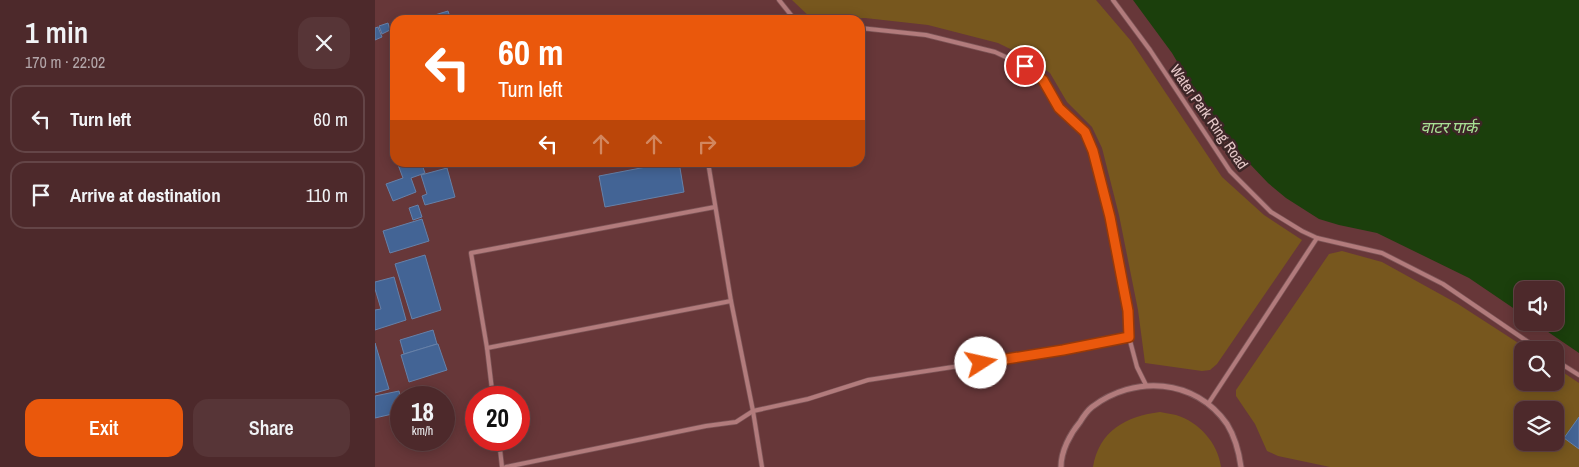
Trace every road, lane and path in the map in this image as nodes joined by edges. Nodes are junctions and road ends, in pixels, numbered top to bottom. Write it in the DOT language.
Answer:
graph roads {
  1 [pos="779,0"];
  2 [pos="1113,0"];
  3 [pos="791,15"];
  4 [pos="865,29"];
  5 [pos="709,167"];
  6 [pos="715,207"];
  7 [pos="1317,238"];
  8 [pos="731,301"];
  9 [pos="1129,337"];
  10 [pos="1527,341"];
  11 [pos="487,348"];
  12 [pos="1564,366"];
  13 [pos="1579,375"];
  14 [pos="1145,385"];
  15 [pos="492,386"];
  16 [pos="1208,404"];
  17 [pos="753,410"];
  18 [pos="500,451"];
  19 [pos="502,467"];
  20 [pos="506,467"];
  21 [pos="762,467"];
  22 [pos="1061,467"];
  23 [pos="1241,467"];
  1 -- 3 [label="lane"];
  2 -- 7 [label="lane, Water Park Ring Road"];
  4 -- 9 [label="lane"];
  5 -- 6 [label="lane"];
  6 -- 8 [label="lane"];
  6 -- 11 [label="lane"];
  7 -- 10 [label="lane, Water Park Ring Road"];
  7 -- 16 [label="lane"];
  8 -- 11 [label="lane"];
  8 -- 17 [label="lane"];
  9 -- 14 [label="lane"];
  9 -- 17 [label="lane"];
  11 -- 15 [label="lane"];
  12 -- 13 [label="lane"];
  14 -- 16 [label="street"];
  14 -- 22 [label="street"];
  16 -- 23 [label="street"];
  17 -- 20 [label="lane"];
  17 -- 21 [label="lane"];
  18 -- 19 [label="lane"];
}
